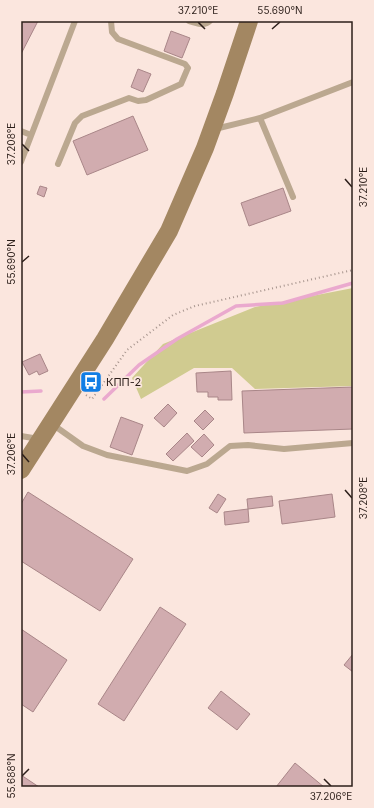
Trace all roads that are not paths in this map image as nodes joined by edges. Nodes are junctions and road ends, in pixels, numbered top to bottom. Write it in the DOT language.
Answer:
graph roads {
  1 [pos="75,21"];
  2 [pos="111,21"];
  3 [pos="189,21"];
  4 [pos="210,21"];
  5 [pos="249,21"];
  6 [pos="353,82"];
  7 [pos="260,118"];
  8 [pos="211,130"];
  9 [pos="21,131"];
  10 [pos="31,135"];
  11 [pos="21,162"];
  12 [pos="58,164"];
  13 [pos="292,197"];
  14 [pos="50,424"];
  15 [pos="21,436"];
  16 [pos="40,440"];
  17 [pos="353,443"];
  18 [pos="21,470"];
  1 -- 10 [label="lane"];
  2 -- 12 [label="lane"];
  3 -- 4 [label="lane"];
  5 -- 8 [label="street"];
  6 -- 7 [label="lane"];
  7 -- 8 [label="lane"];
  7 -- 13 [label="lane"];
  8 -- 14 [label="street"];
  9 -- 10 [label="lane"];
  10 -- 11 [label="lane"];
  14 -- 16 [label="street"];
  14 -- 17 [label="lane"];
  15 -- 16 [label="lane"];
  16 -- 18 [label="street"];
}
